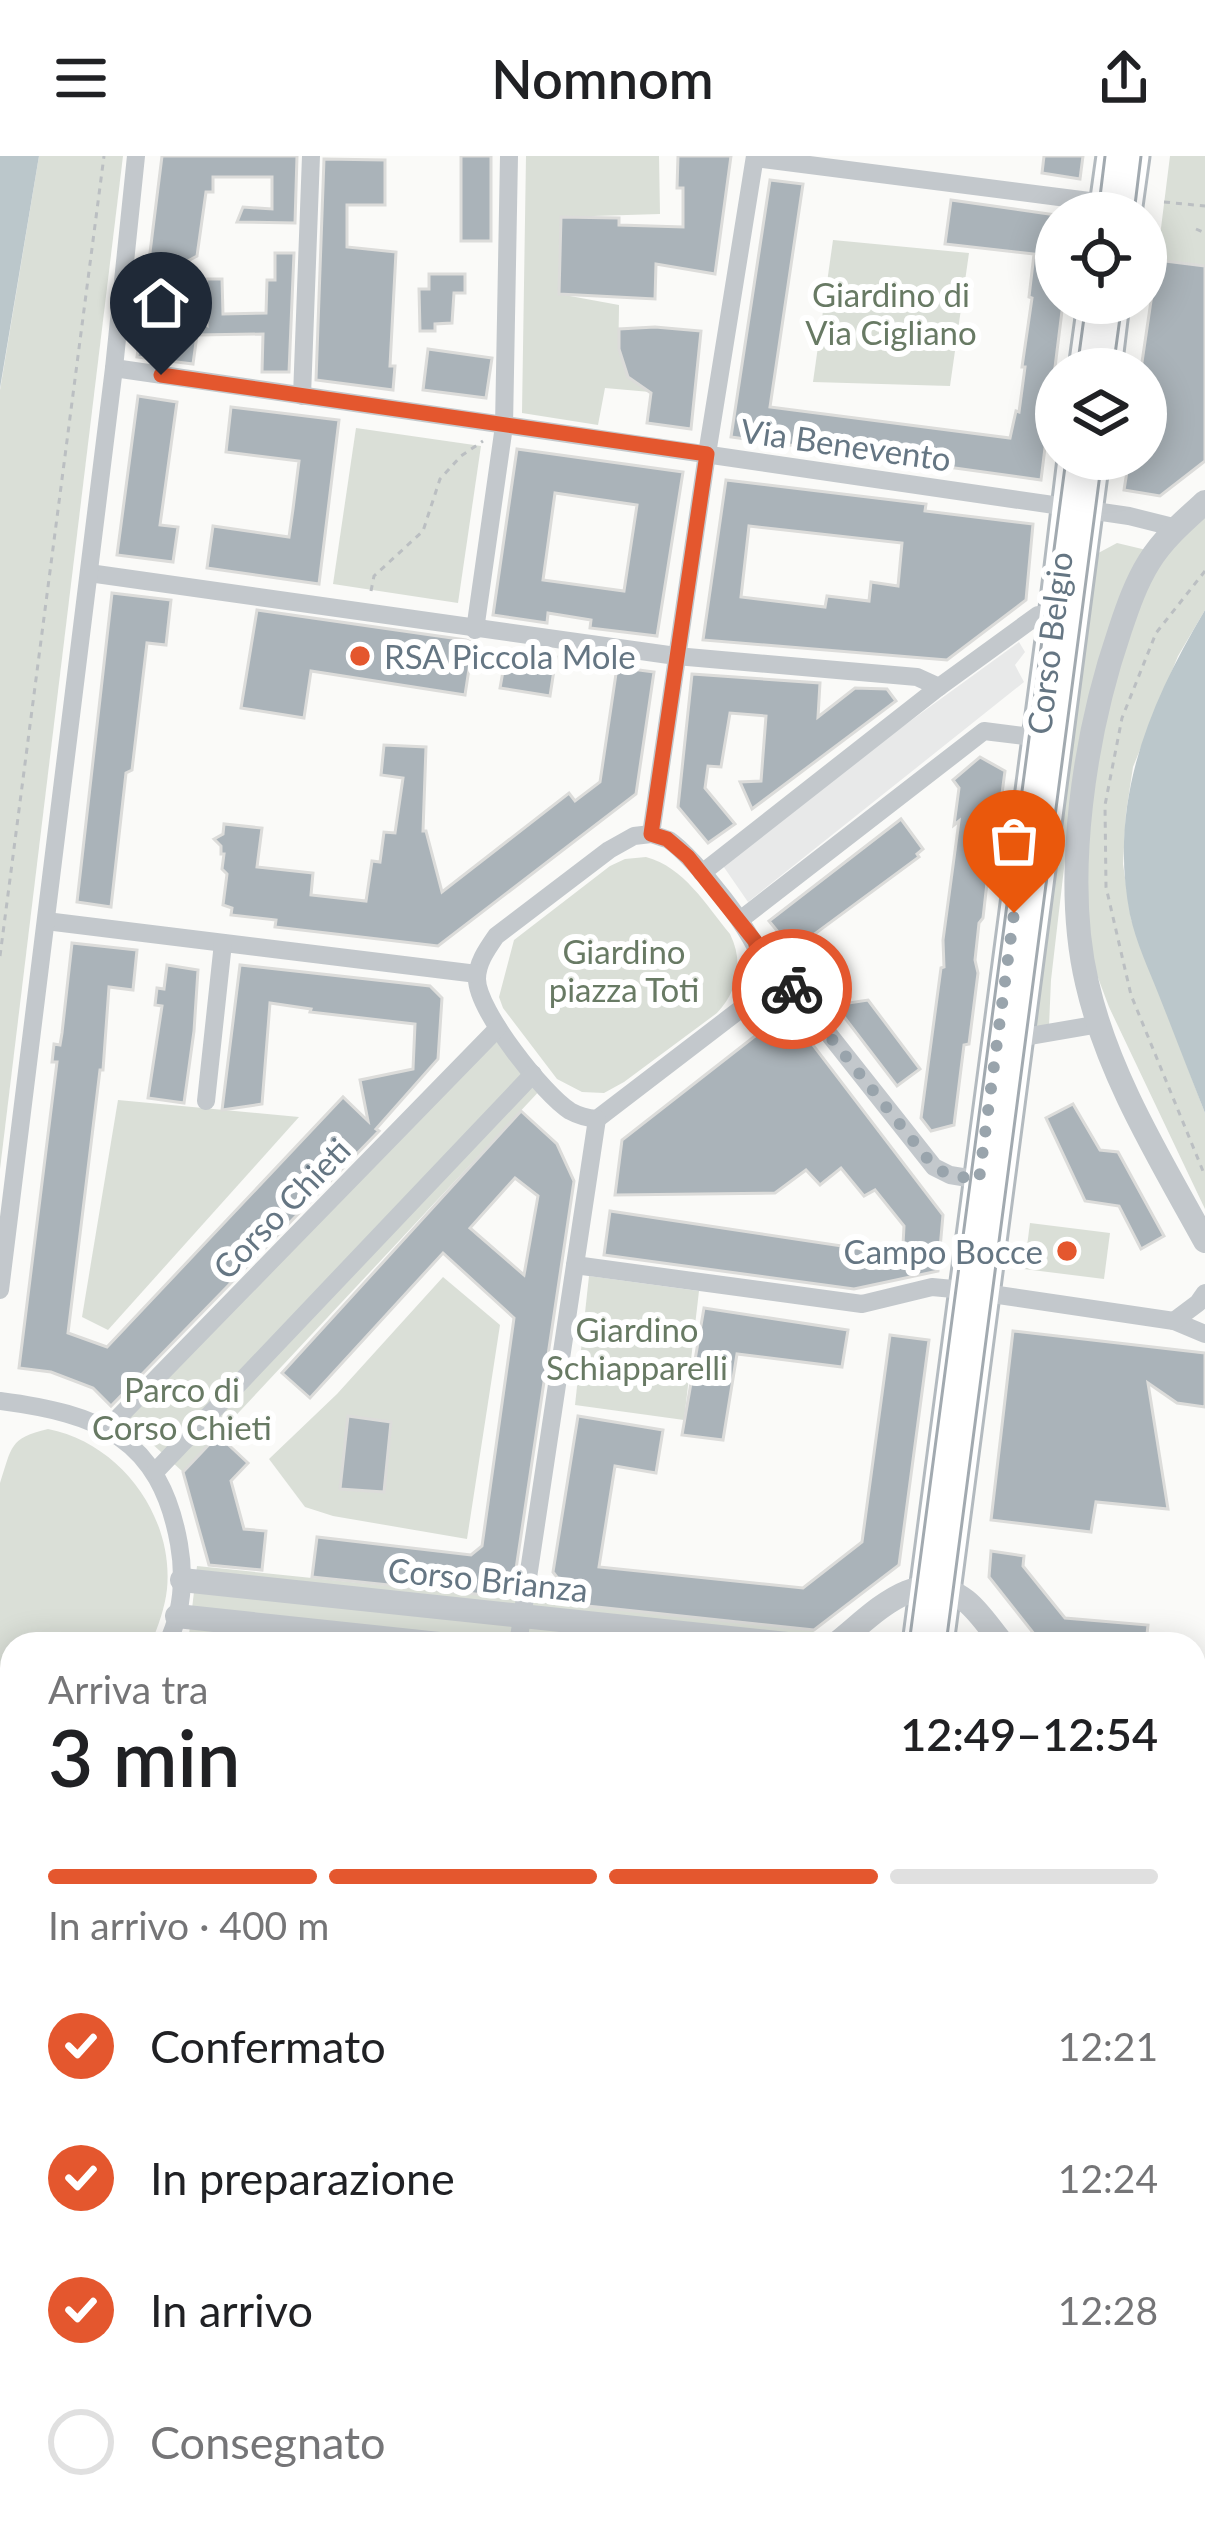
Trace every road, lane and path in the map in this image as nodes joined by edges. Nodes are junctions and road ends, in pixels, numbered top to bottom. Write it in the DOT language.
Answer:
graph roads {
  1 [pos="104,156"];
  2 [pos="136,156"];
  3 [pos="311,156"];
  4 [pos="509,156"];
  5 [pos="1111,156"];
  6 [pos="1135,156"];
  7 [pos="755,157"];
  8 [pos="1114,192"];
  9 [pos="1122,192"];
  10 [pos="1035,197"];
  11 [pos="1167,202"];
  12 [pos="1205,206"];
  13 [pos="1196,229"];
  14 [pos="1205,233"];
  15 [pos="114,368"];
  16 [pos="302,397"];
  17 [pos="504,426"];
  18 [pos="707,454"];
  19 [pos="1074,480"];
  20 [pos="1087,480"];
  21 [pos="1205,502"];
  22 [pos="1077,509"];
  23 [pos="1177,528"];
  24 [pos="1205,571"];
  25 [pos="89,573"];
  26 [pos="368,613"];
  27 [pos="1063,619"];
  28 [pos="475,629"];
  29 [pos="676,656"];
  30 [pos="939,687"];
  31 [pos="1047,739"];
  32 [pos="651,834"];
  33 [pos="702,873"];
  34 [pos="740,920"];
  35 [pos="46,921"];
  36 [pos="223,943"];
  37 [pos="0,956"];
  38 [pos="762,967"];
  39 [pos="477,974"];
  40 [pos="1100,1024"];
  41 [pos="498,1028"];
  42 [pos="1008,1040"];
  43 [pos="533,1074"];
  44 [pos="206,1101"];
  45 [pos="598,1119"];
  46 [pos="1205,1176"];
  47 [pos="989,1181"];
  48 [pos="1205,1241"];
  49 [pos="575,1265"];
  50 [pos="0,1290"];
  51 [pos="974,1291"];
  52 [pos="1205,1293"];
  53 [pos="1174,1321"];
  54 [pos="1205,1334"];
  55 [pos="0,1401"];
  56 [pos="107,1429"];
  57 [pos="155,1472"];
  58 [pos="182,1580"];
  59 [pos="935,1587"];
  60 [pos="523,1615"];
  61 [pos="177,1616"];
  62 [pos="171,1632"];
  63 [pos="278,1632"];
  64 [pos="520,1632"];
  65 [pos="678,1632"];
  66 [pos="852,1632"];
  67 [pos="921,1632"];
  68 [pos="938,1632"];
  69 [pos="993,1632"];
  1 -- 37 [label="path"];
  2 -- 15 [label="street"];
  3 -- 16 [label="street"];
  4 -- 17 [label="street"];
  5 -- 8 [label="main road"];
  6 -- 9 [label="main road"];
  7 -- 10 [label="street"];
  7 -- 18 [label="street"];
  11 -- 12 [label="path"];
  13 -- 14 [label="path"];
  15 -- 16 [label="street, Via Benevento"];
  15 -- 25 [label="street"];
  16 -- 17 [label="street, Via Benevento"];
  17 -- 18 [label="street, Via Benevento"];
  17 -- 26 [label="path"];
  17 -- 28 [label="street"];
  18 -- 22 [label="street, Via Benevento"];
  18 -- 29 [label="street"];
  19 -- 22 [label="main road, Corso Belgio"];
  20 -- 22 [label="main road, Corso Belgio"];
  21 -- 23 [label="street"];
  22 -- 23 [label="street, Via Benevento"];
  22 -- 27 [label="main road, Corso Belgio"];
  23 -- 40 [label="street"];
  24 -- 46 [label="path"];
  25 -- 26 [label="street"];
  25 -- 35 [label="street"];
  26 -- 28 [label="street"];
  27 -- 30 [label="street"];
  27 -- 31 [label="main road, Corso Belgio"];
  28 -- 29 [label="street"];
  29 -- 30 [label="street"];
  29 -- 32 [label="street"];
  30 -- 33 [label="street"];
  31 -- 34 [label="street"];
  31 -- 42 [label="main road, Corso Belgio"];
  32 -- 33 [label="street"];
  32 -- 39 [label="street"];
  33 -- 34 [label="street"];
  34 -- 38 [label="street"];
  35 -- 36 [label="street"];
  35 -- 50 [label="street"];
  36 -- 39 [label="street"];
  36 -- 44 [label="street"];
  38 -- 45 [label="street"];
  38 -- 47 [label="street"];
  39 -- 41 [label="street"];
  40 -- 42 [label="street"];
  40 -- 48 [label="street"];
  41 -- 43 [label="street"];
  41 -- 56 [label="street, Corso Chieti"];
  42 -- 47 [label="main road, Corso Belgio"];
  43 -- 45 [label="street"];
  43 -- 57 [label="street"];
  45 -- 49 [label="street"];
  47 -- 51 [label="main road, Corso Belgio"];
  49 -- 51 [label="street"];
  49 -- 60 [label="street"];
  51 -- 53 [label="street"];
  51 -- 59 [label="main road, Corso Belgio"];
  52 -- 53 [label="street"];
  53 -- 54 [label="street"];
  55 -- 56 [label="street"];
  56 -- 57 [label="street"];
  57 -- 58 [label="street"];
  58 -- 60 [label="street, Corso Brianza"];
  58 -- 61 [label="street"];
  59 -- 66 [label="street"];
  59 -- 67 [label="main road, Corso Belgio"];
  59 -- 68 [label="main road, Corso Belgio"];
  59 -- 69 [label="street"];
  60 -- 64 [label="street"];
  60 -- 65 [label="street, Corso Brianza"];
  61 -- 62 [label="street"];
  61 -- 63 [label="street"];
}
